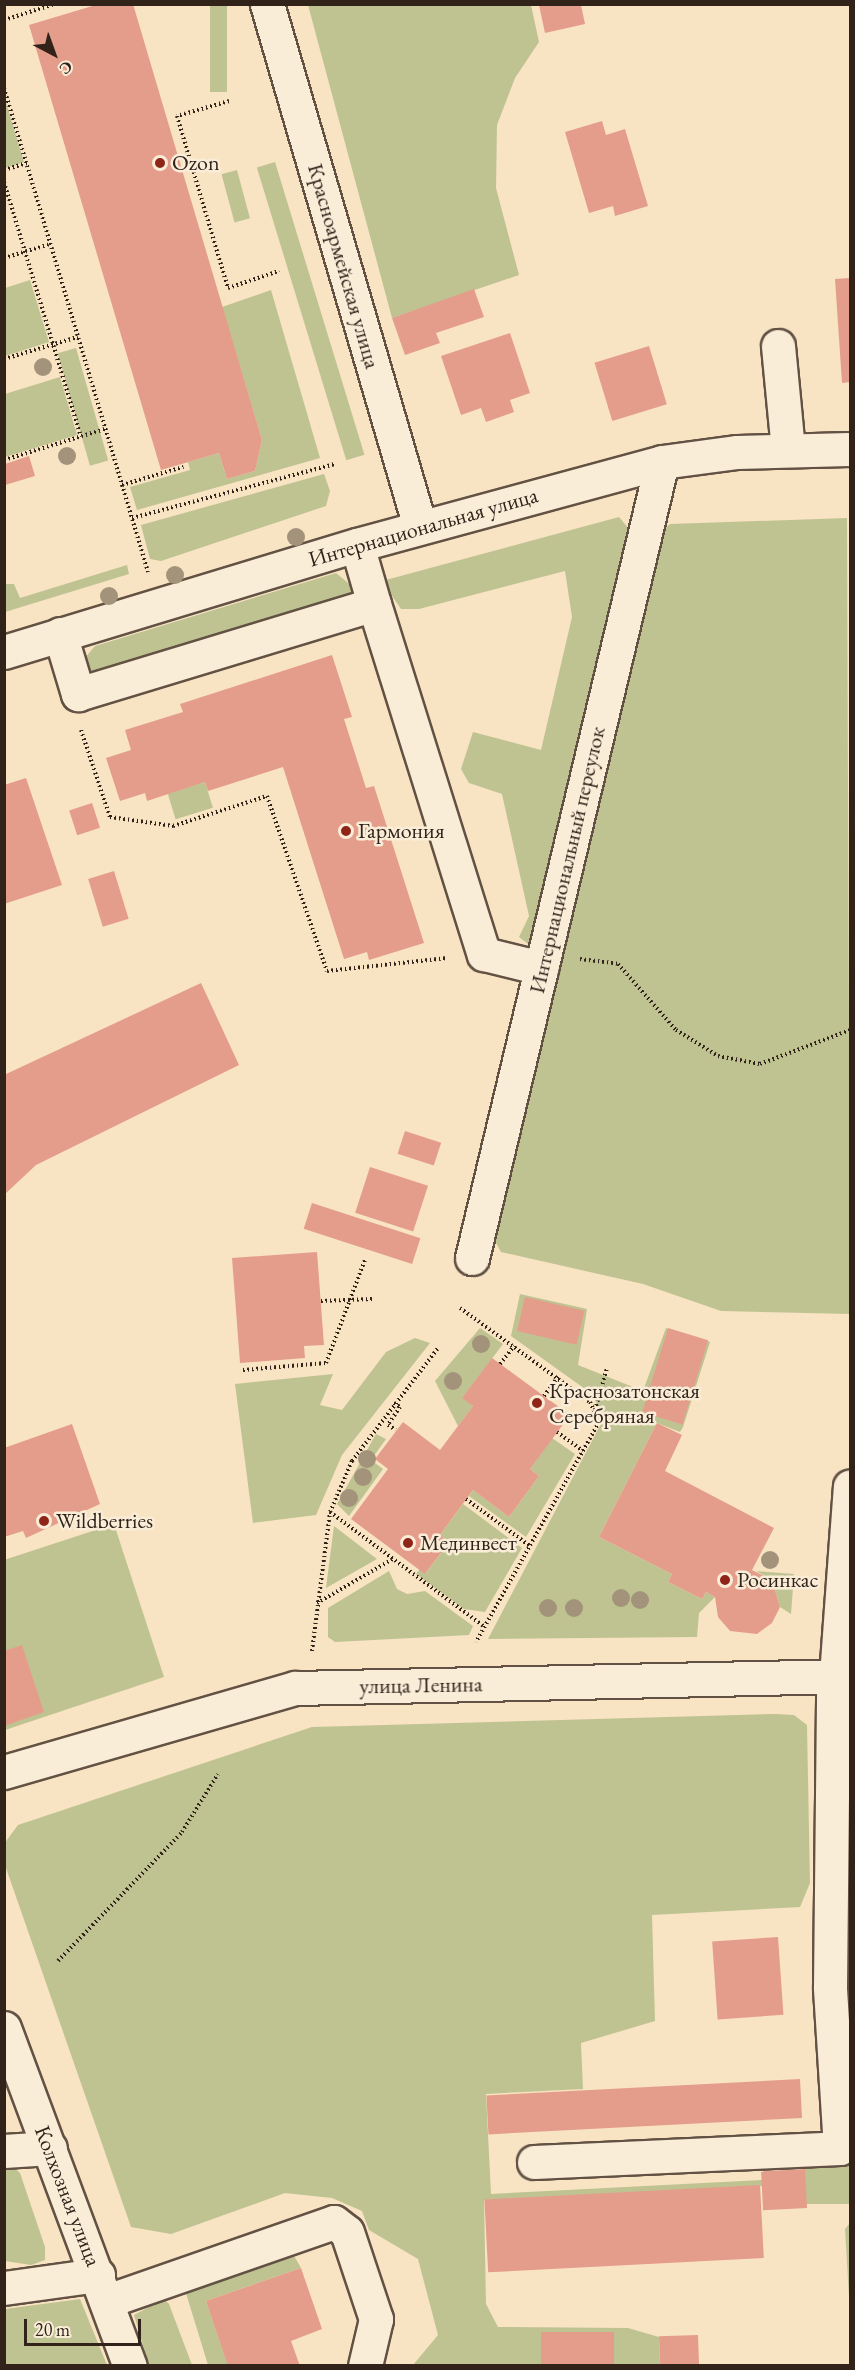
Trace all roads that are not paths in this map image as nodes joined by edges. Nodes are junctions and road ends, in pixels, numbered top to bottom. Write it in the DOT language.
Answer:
graph roads {
  1 [pos="267,4"];
  2 [pos="778,346"];
  3 [pos="850,449"];
  4 [pos="789,450"];
  5 [pos="662,462"];
  6 [pos="420,527"];
  7 [pos="357,545"];
  8 [pos="374,604"];
  9 [pos="60,634"];
  10 [pos="4,651"];
  11 [pos="542,961"];
  12 [pos="472,1258"];
  13 [pos="850,1487"];
  14 [pos="840,1676"];
  15 [pos="4,1772"];
  16 [pos="843,1890"];
  17 [pos="842,1951"];
  18 [pos="4,2028"];
  19 [pos="50,2148"];
  20 [pos="4,2151"];
  21 [pos="534,2162"];
  22 [pos="4,2288"];
  23 [pos="103,2288"];
  24 [pos="129,2366"];
  25 [pos="365,2366"];
  1 -- 6 [label="street, Красноармейская улица"];
  2 -- 4 [label="street"];
  3 -- 4 [label="street, Интернациональная улица"];
  4 -- 5 [label="street, Интернациональная улица"];
  5 -- 6 [label="street, Интернациональная улица"];
  5 -- 11 [label="street, Интернациональный переулок"];
  6 -- 7 [label="street, Интернациональная улица"];
  7 -- 8 [label="street"];
  7 -- 9 [label="street, Интернациональная улица"];
  8 -- 9 [label="street"];
  8 -- 11 [label="street"];
  9 -- 10 [label="street, Интернациональная улица"];
  11 -- 12 [label="street, Интернациональный переулок"];
  13 -- 14 [label="street"];
  14 -- 15 [label="street, улица Ленина"];
  14 -- 16 [label="street"];
  16 -- 17 [label="street"];
  17 -- 21 [label="street"];
  18 -- 19 [label="street, Колхозная улица"];
  19 -- 20 [label="street"];
  19 -- 23 [label="street, Колхозная улица"];
  22 -- 23 [label="street"];
  23 -- 24 [label="street, Колхозная улица"];
  23 -- 25 [label="street"];
}
